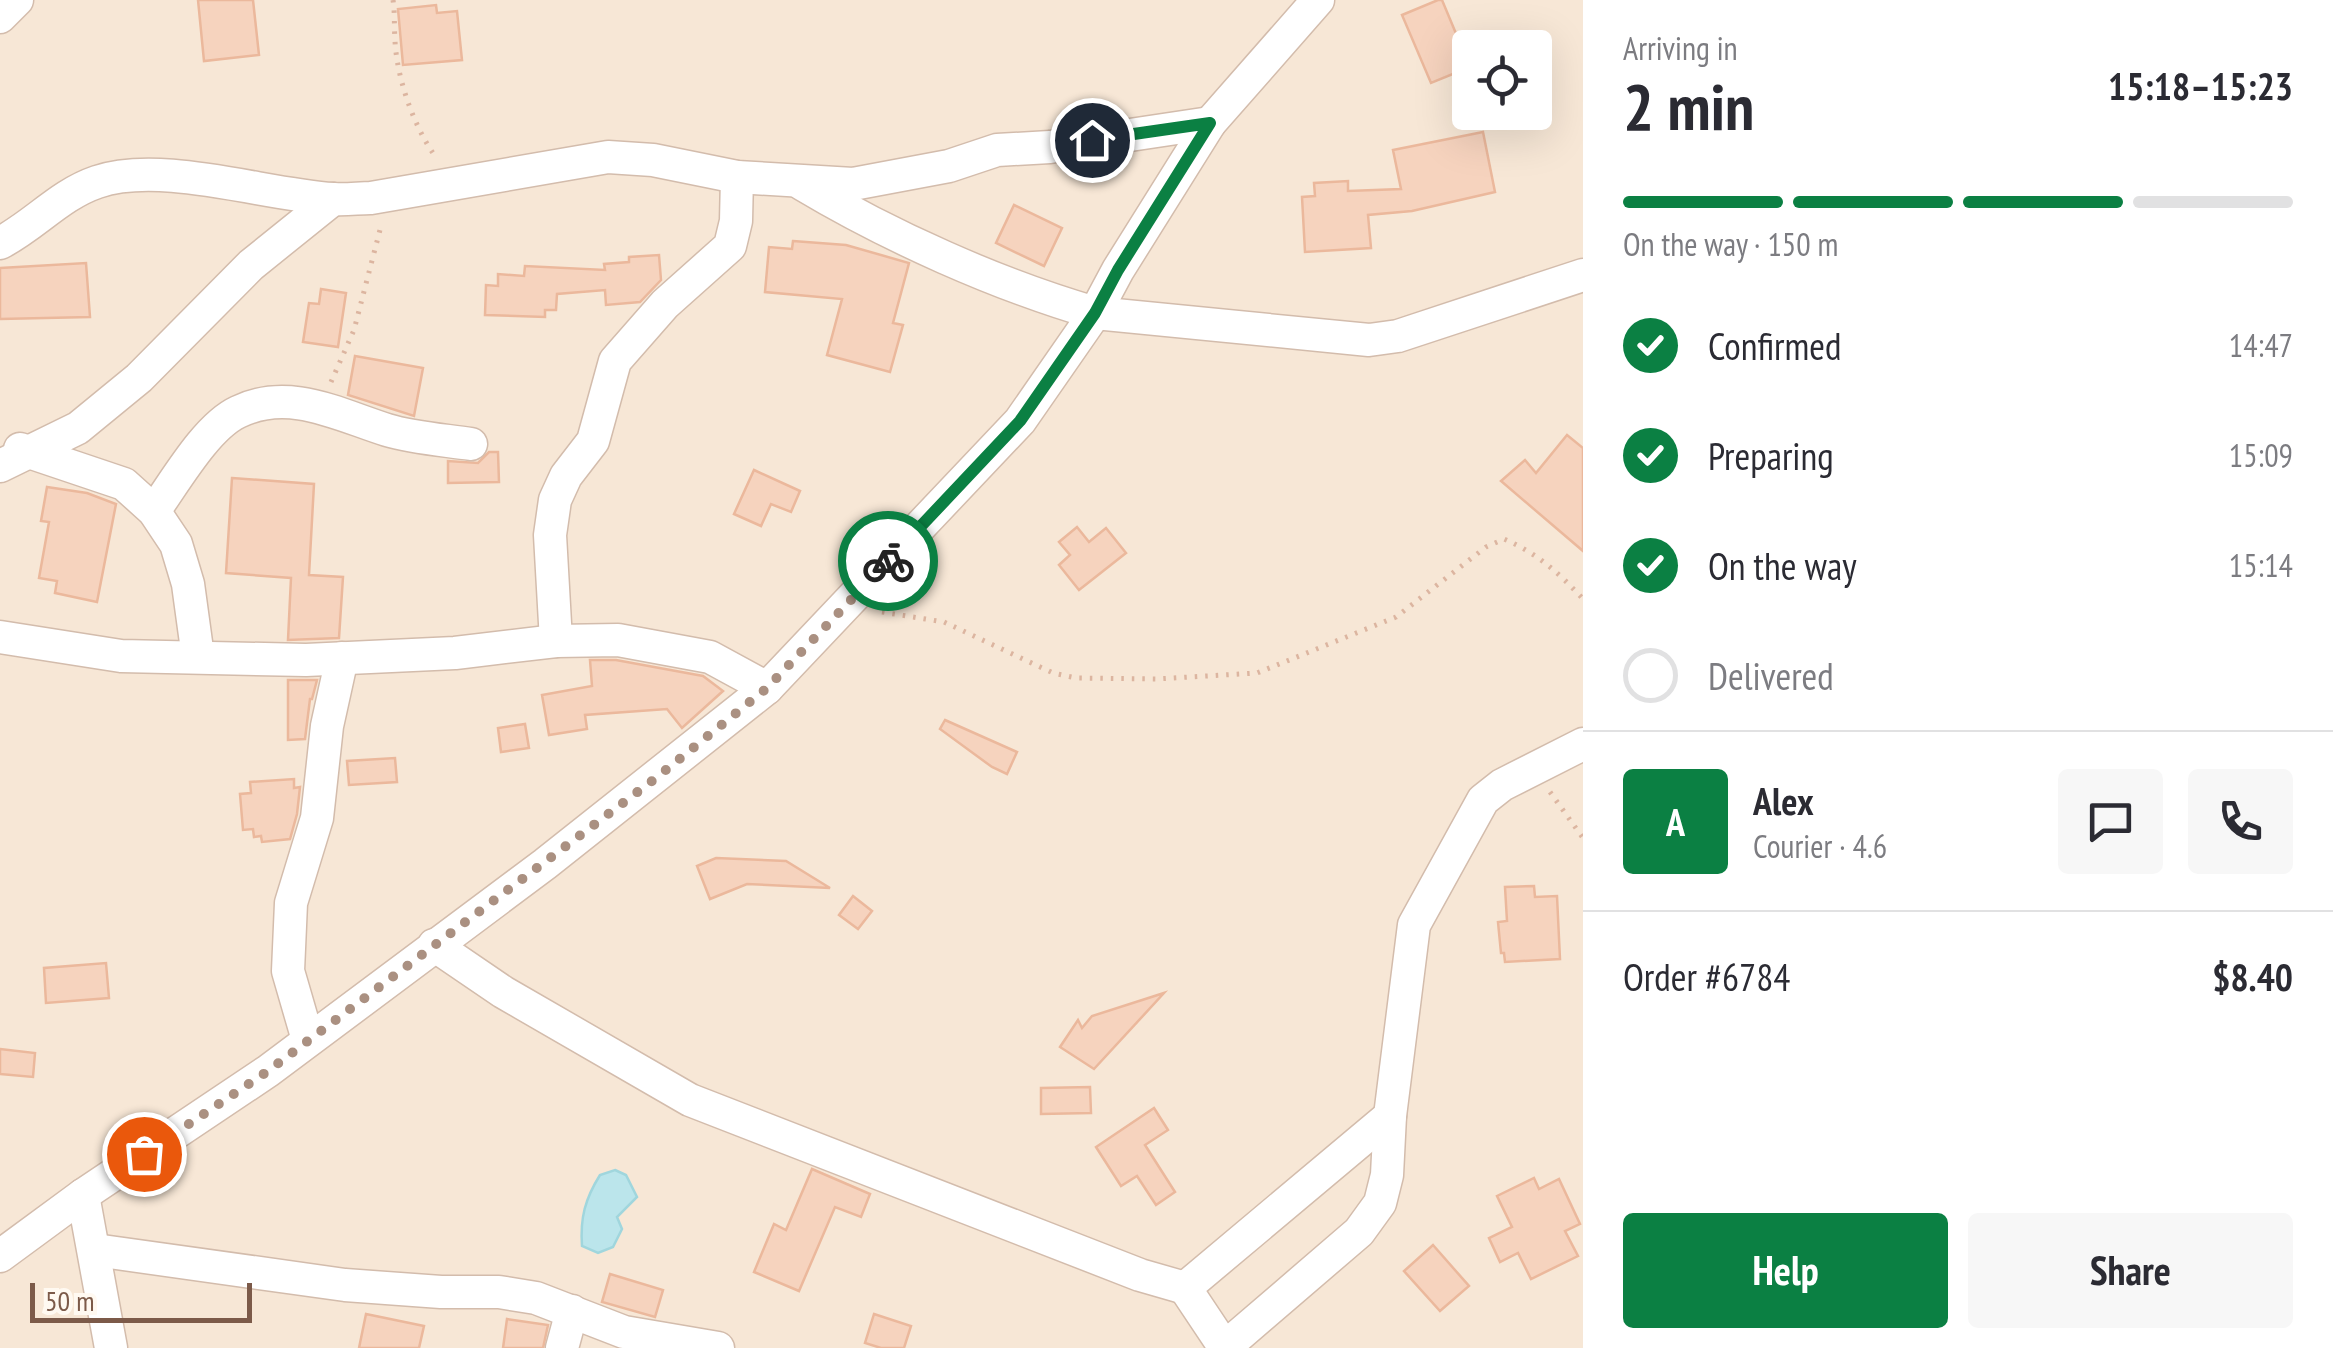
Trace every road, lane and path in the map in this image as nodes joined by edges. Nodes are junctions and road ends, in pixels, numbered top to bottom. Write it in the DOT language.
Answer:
graph roads {
  1 [pos="17,0"];
  2 [pos="404,0"];
  3 [pos="1318,0"];
  4 [pos="393,2"];
  5 [pos="0,18"];
  6 [pos="1210,123"];
  7 [pos="737,176"];
  8 [pos="791,179"];
  9 [pos="456,181"];
  10 [pos="389,194"];
  11 [pos="333,199"];
  12 [pos="0,243"];
  13 [pos="1583,275"];
  14 [pos="1095,313"];
  15 [pos="321,406"];
  16 [pos="471,444"];
  17 [pos="9,454"];
  18 [pos="154,511"];
  19 [pos="1583,599"];
  20 [pos="848,604"];
  21 [pos="0,637"];
  22 [pos="556,641"];
  23 [pos="198,657"];
  24 [pos="342,658"];
  25 [pos="767,688"];
  26 [pos="1583,744"];
  27 [pos="1534,770"];
  28 [pos="1583,838"];
  29 [pos="434,945"];
  30 [pos="308,1040"];
  31 [pos="1390,1116"];
  32 [pos="83,1195"];
  33 [pos="0,1222"];
  34 [pos="46,1224"];
  35 [pos="95,1250"];
  36 [pos="0,1256"];
  37 [pos="1185,1288"];
  38 [pos="572,1310"];
  39 [pos="111,1348"];
  40 [pos="562,1348"];
  41 [pos="718,1348"];
  42 [pos="1224,1348"];
  1 -- 5 [label="street"];
  2 -- 4 [label="path"];
  3 -- 6 [label="street"];
  4 -- 9 [label="path"];
  6 -- 8 [label="street"];
  6 -- 14 [label="street"];
  7 -- 8 [label="street"];
  7 -- 9 [label="street"];
  7 -- 22 [label="street"];
  8 -- 14 [label="street"];
  9 -- 10 [label="street"];
  10 -- 11 [label="street"];
  10 -- 15 [label="path"];
  11 -- 12 [label="street"];
  11 -- 17 [label="street"];
  13 -- 14 [label="street"];
  14 -- 20 [label="street"];
  15 -- 16 [label="street"];
  15 -- 18 [label="street"];
  17 -- 18 [label="street"];
  18 -- 23 [label="street"];
  19 -- 20 [label="path"];
  20 -- 25 [label="street"];
  21 -- 23 [label="street"];
  22 -- 24 [label="street"];
  22 -- 25 [label="street"];
  23 -- 24 [label="street"];
  24 -- 30 [label="street"];
  25 -- 29 [label="street"];
  26 -- 27 [label="street"];
  27 -- 28 [label="path"];
  27 -- 31 [label="street"];
  29 -- 30 [label="street"];
  29 -- 37 [label="street"];
  30 -- 32 [label="street"];
  31 -- 37 [label="street"];
  31 -- 42 [label="street"];
  32 -- 34 [label="street"];
  32 -- 35 [label="street"];
  33 -- 34 [label="street"];
  34 -- 36 [label="street"];
  35 -- 38 [label="street"];
  35 -- 39 [label="street"];
  37 -- 42 [label="street"];
  38 -- 40 [label="street"];
  38 -- 41 [label="street"];
}
